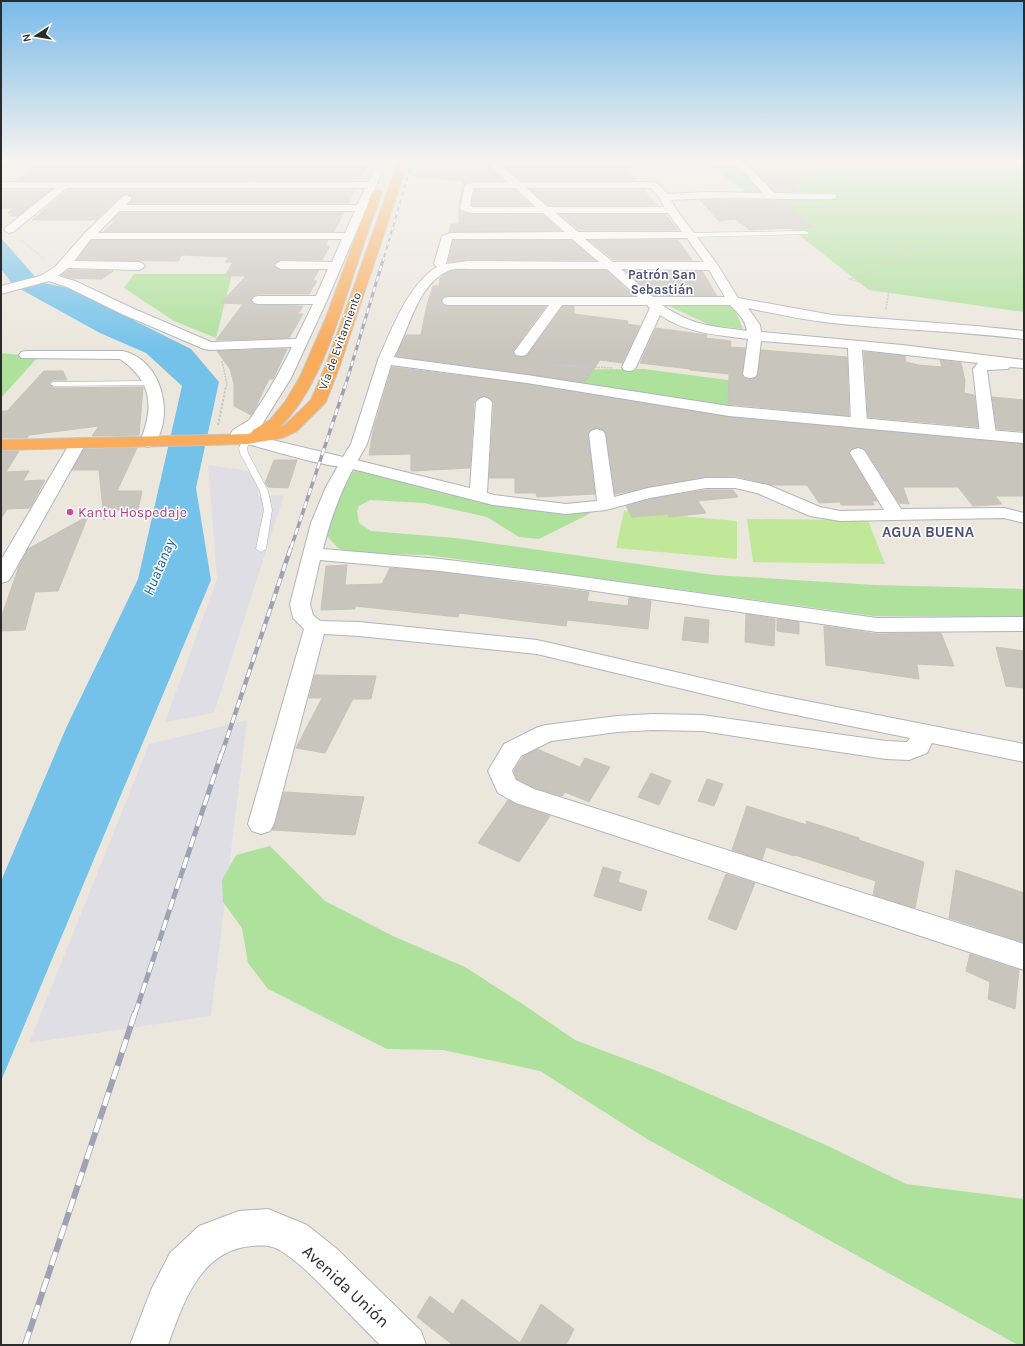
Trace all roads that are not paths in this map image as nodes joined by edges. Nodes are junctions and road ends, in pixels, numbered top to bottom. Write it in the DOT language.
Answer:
graph roads {
  1 [pos="15,225"];
  2 [pos="100,225"];
  3 [pos="356,225"];
  4 [pos="362,225"];
  5 [pos="381,225"];
  6 [pos="564,225"];
  7 [pos="683,225"];
  8 [pos="9,230"];
  9 [pos="806,233"];
  10 [pos="576,235"];
  11 [pos="691,235"];
  12 [pos="88,236"];
  13 [pos="348,236"];
  14 [pos="281,264"];
  15 [pos="609,265"];
  16 [pos="139,266"];
  17 [pos="336,266"];
  18 [pos="713,266"];
  19 [pos="444,268"];
  20 [pos="54,272"];
  21 [pos="6,289"];
  22 [pos="258,300"];
  23 [pos="321,300"];
  24 [pos="448,301"];
  25 [pos="558,301"];
  26 [pos="733,301"];
  27 [pos="654,304"];
  28 [pos="1024,335"];
  29 [pos="755,336"];
  30 [pos="299,343"];
  31 [pos="855,345"];
  32 [pos="521,352"];
  33 [pos="26,355"];
  34 [pos="385,360"];
  35 [pos="1024,364"];
  36 [pos="629,367"];
  37 [pos="750,374"];
  38 [pos="153,383"];
  39 [pos="54,384"];
  40 [pos="484,402"];
  41 [pos="859,422"];
  42 [pos="597,434"];
  43 [pos="988,434"];
  44 [pos="243,438"];
  45 [pos="1024,438"];
  46 [pos="154,442"];
  47 [pos="78,443"];
  48 [pos="1,445"];
  49 [pos="858,453"];
  50 [pos="348,463"];
  51 [pos="478,496"];
  52 [pos="606,505"];
  53 [pos="896,515"];
  54 [pos="1024,518"];
  55 [pos="261,549"];
  56 [pos="313,554"];
  57 [pos="1,577"];
  58 [pos="1024,624"];
  59 [pos="315,627"];
  60 [pos="923,733"];
  61 [pos="1024,753"];
  62 [pos="261,824"];
  63 [pos="1024,957"];
  64 [pos="149,1345"];
  65 [pos="407,1345"];
  1 -- 8 [label="street"];
  2 -- 12 [label="street"];
  3 -- 13 [label="street"];
  4 -- 44 [label="highway, Vía de Evitamiento"];
  5 -- 44 [label="highway, Vía de Evitamiento"];
  6 -- 10 [label="street"];
  7 -- 11 [label="street"];
  9 -- 11 [label="lane"];
  10 -- 11 [label="street"];
  10 -- 15 [label="street"];
  10 -- 19 [label="street"];
  11 -- 18 [label="street"];
  12 -- 13 [label="street"];
  12 -- 20 [label="street"];
  13 -- 17 [label="street"];
  14 -- 17 [label="street"];
  15 -- 18 [label="street"];
  15 -- 19 [label="street"];
  15 -- 27 [label="street"];
  16 -- 20 [label="street"];
  17 -- 23 [label="street"];
  18 -- 26 [label="street"];
  19 -- 34 [label="street"];
  20 -- 21 [label="street"];
  20 -- 30 [label="street"];
  22 -- 23 [label="street"];
  23 -- 30 [label="street"];
  24 -- 25 [label="street"];
  25 -- 27 [label="street"];
  25 -- 32 [label="street"];
  26 -- 27 [label="street"];
  26 -- 28 [label="street"];
  26 -- 29 [label="street"];
  27 -- 29 [label="street"];
  27 -- 36 [label="street"];
  29 -- 31 [label="street"];
  29 -- 37 [label="street"];
  30 -- 44 [label="street"];
  31 -- 35 [label="street"];
  31 -- 41 [label="street"];
  33 -- 38 [label="street"];
  34 -- 41 [label="street"];
  34 -- 50 [label="street"];
  35 -- 43 [label="street"];
  38 -- 39 [label="lane"];
  38 -- 46 [label="street"];
  40 -- 51 [label="street"];
  41 -- 43 [label="street"];
  42 -- 52 [label="street"];
  43 -- 45 [label="street"];
  44 -- 46 [label="highway, Vía de Evitamiento"];
  44 -- 50 [label="street"];
  44 -- 55 [label="lane"];
  46 -- 47 [label="highway, Vía de Evitamiento"];
  47 -- 48 [label="highway, Vía de Evitamiento"];
  47 -- 57 [label="street"];
  49 -- 53 [label="street"];
  50 -- 51 [label="street"];
  50 -- 56 [label="street"];
  51 -- 52 [label="street"];
  52 -- 53 [label="street"];
  53 -- 54 [label="street"];
  56 -- 58 [label="street"];
  56 -- 59 [label="street"];
  59 -- 60 [label="street"];
  59 -- 62 [label="street"];
  60 -- 61 [label="street"];
  60 -- 63 [label="street"];
  64 -- 65 [label="street, Avenida Unión"];
}
